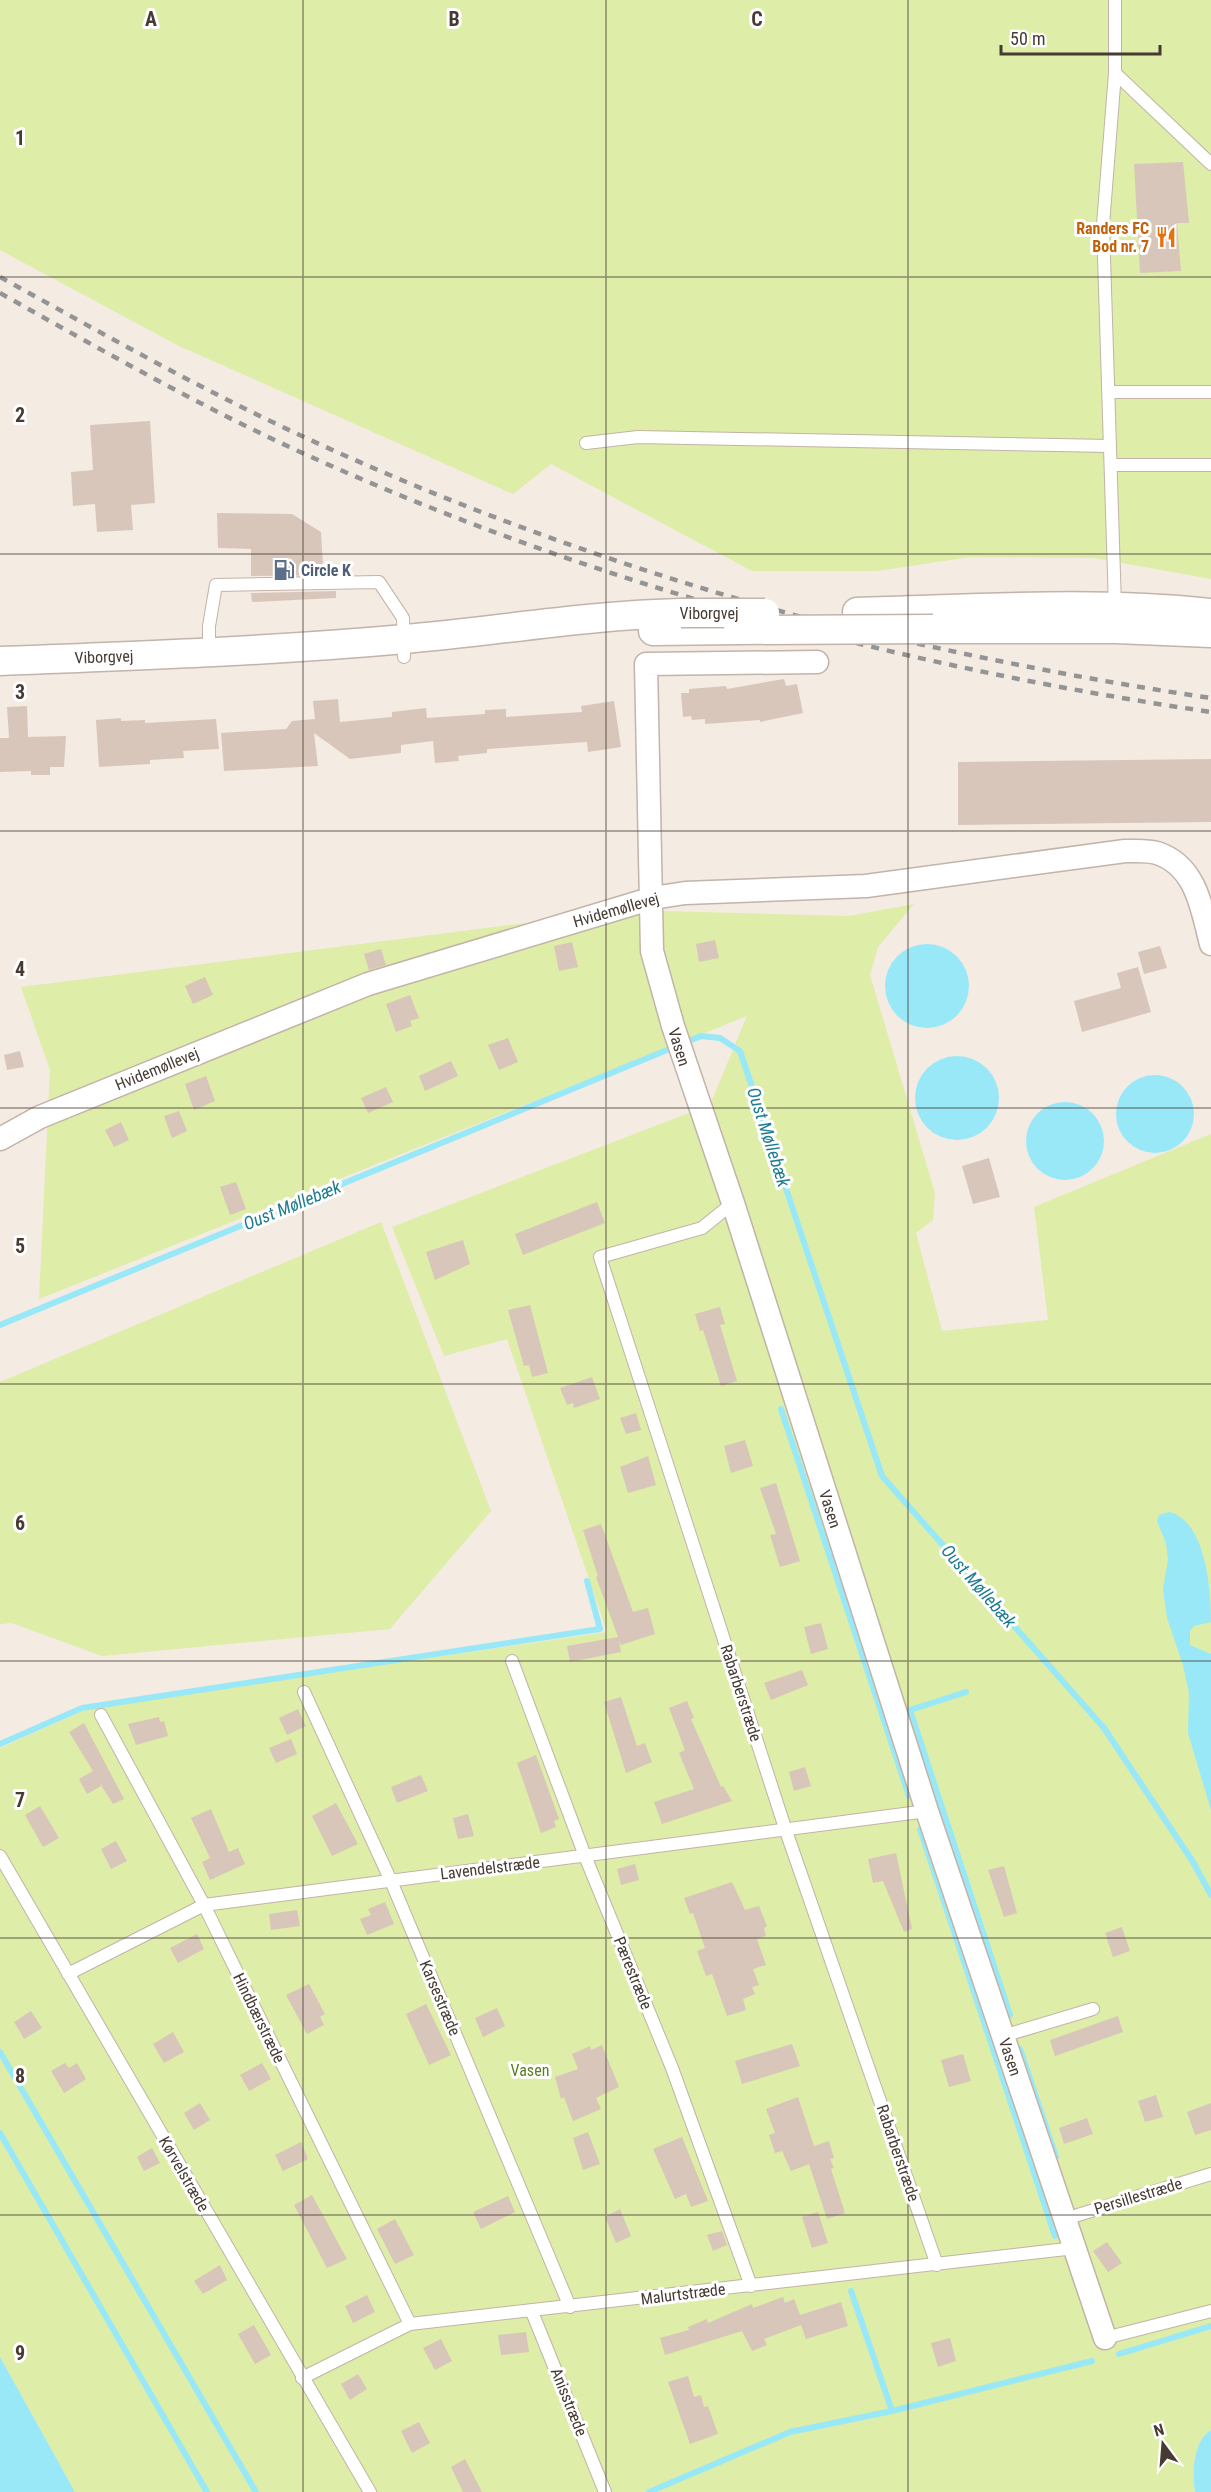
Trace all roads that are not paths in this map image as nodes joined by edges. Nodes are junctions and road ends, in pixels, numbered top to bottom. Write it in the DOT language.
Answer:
graph roads {
  1 [pos="1115,0"];
  2 [pos="1115,73"];
  3 [pos="1211,164"];
  4 [pos="1109,392"];
  5 [pos="1211,392"];
  6 [pos="586,443"];
  7 [pos="1110,446"];
  8 [pos="1111,465"];
  9 [pos="1211,465"];
  10 [pos="1211,613"];
  11 [pos="1115,618"];
  12 [pos="644,622"];
  13 [pos="1211,633"];
  14 [pos="404,648"];
  15 [pos="209,652"];
  16 [pos="0,661"];
  17 [pos="818,662"];
  18 [pos="646,664"];
  19 [pos="653,898"];
  20 [pos="1211,944"];
  21 [pos="0,1139"];
  22 [pos="733,1203"];
  23 [pos="512,1661"];
  24 [pos="304,1692"];
  25 [pos="101,1715"];
  26 [pos="927,1811"];
  27 [pos="786,1831"];
  28 [pos="0,1856"];
  29 [pos="585,1856"];
  30 [pos="391,1881"];
  31 [pos="204,1905"];
  32 [pos="68,1974"];
  33 [pos="1093,2009"];
  34 [pos="1002,2036"];
  35 [pos="1211,2174"];
  36 [pos="1065,2218"];
  37 [pos="1075,2248"];
  38 [pos="937,2265"];
  39 [pos="751,2286"];
  40 [pos="570,2307"];
  41 [pos="1211,2311"];
  42 [pos="532,2312"];
  43 [pos="410,2324"];
  44 [pos="1105,2338"];
  45 [pos="302,2378"];
  46 [pos="370,2492"];
  47 [pos="605,2492"];
  1 -- 2 [label="lane"];
  2 -- 3 [label="lane"];
  2 -- 4 [label="lane"];
  4 -- 5 [label="lane"];
  4 -- 7 [label="lane"];
  6 -- 7 [label="lane"];
  7 -- 8 [label="lane"];
  8 -- 9 [label="lane"];
  8 -- 11 [label="lane"];
  10 -- 11 [label="street, Viborgvej"];
  11 -- 12 [label="street, Viborgvej, bridge"];
  11 -- 12 [label="street, Viborgvej, bridge"];
  11 -- 13 [label="street, Viborgvej"];
  12 -- 14 [label="street, Viborgvej"];
  12 -- 18 [label="street, Vasen"];
  14 -- 15 [label="street, Viborgvej"];
  14 -- 15 [label="lane"];
  15 -- 16 [label="street, Viborgvej"];
  17 -- 18 [label="street"];
  18 -- 19 [label="street, Vasen"];
  19 -- 20 [label="street, Hvidemøllevej"];
  19 -- 21 [label="street, Hvidemøllevej"];
  19 -- 22 [label="street, Vasen"];
  22 -- 26 [label="street, Vasen"];
  22 -- 27 [label="lane, Rabarberstræde"];
  23 -- 29 [label="lane, Pærestræde"];
  24 -- 30 [label="lane, Karsestræde"];
  25 -- 31 [label="lane, Hindbærstræde"];
  26 -- 27 [label="lane, Lavendelstræde"];
  26 -- 34 [label="street, Vasen"];
  27 -- 29 [label="lane, Lavendelstræde"];
  27 -- 38 [label="lane, Rabarberstræde"];
  28 -- 32 [label="lane, Kørvelstræde"];
  29 -- 30 [label="lane, Lavendelstræde"];
  29 -- 39 [label="lane, Pærestræde"];
  30 -- 31 [label="lane, Lavendelstræde"];
  30 -- 40 [label="lane, Karsestræde"];
  31 -- 32 [label="lane, Lavendelstræde"];
  31 -- 43 [label="lane, Hindbærstræde"];
  32 -- 45 [label="lane, Kørvelstræde"];
  33 -- 34 [label="lane"];
  34 -- 36 [label="street, Vasen"];
  35 -- 36 [label="lane, Persillestræde"];
  36 -- 37 [label="street, Vasen"];
  37 -- 38 [label="lane, Malurtstræde"];
  37 -- 44 [label="street, Vasen"];
  38 -- 39 [label="lane, Malurtstræde"];
  39 -- 40 [label="lane, Malurtstræde"];
  40 -- 42 [label="lane, Malurtstræde"];
  41 -- 44 [label="lane"];
  42 -- 43 [label="lane, Malurtstræde"];
  42 -- 47 [label="lane, Anisstræde"];
  43 -- 45 [label="lane, Malurtstræde"];
  45 -- 46 [label="lane, Kørvelstræde"];
}
